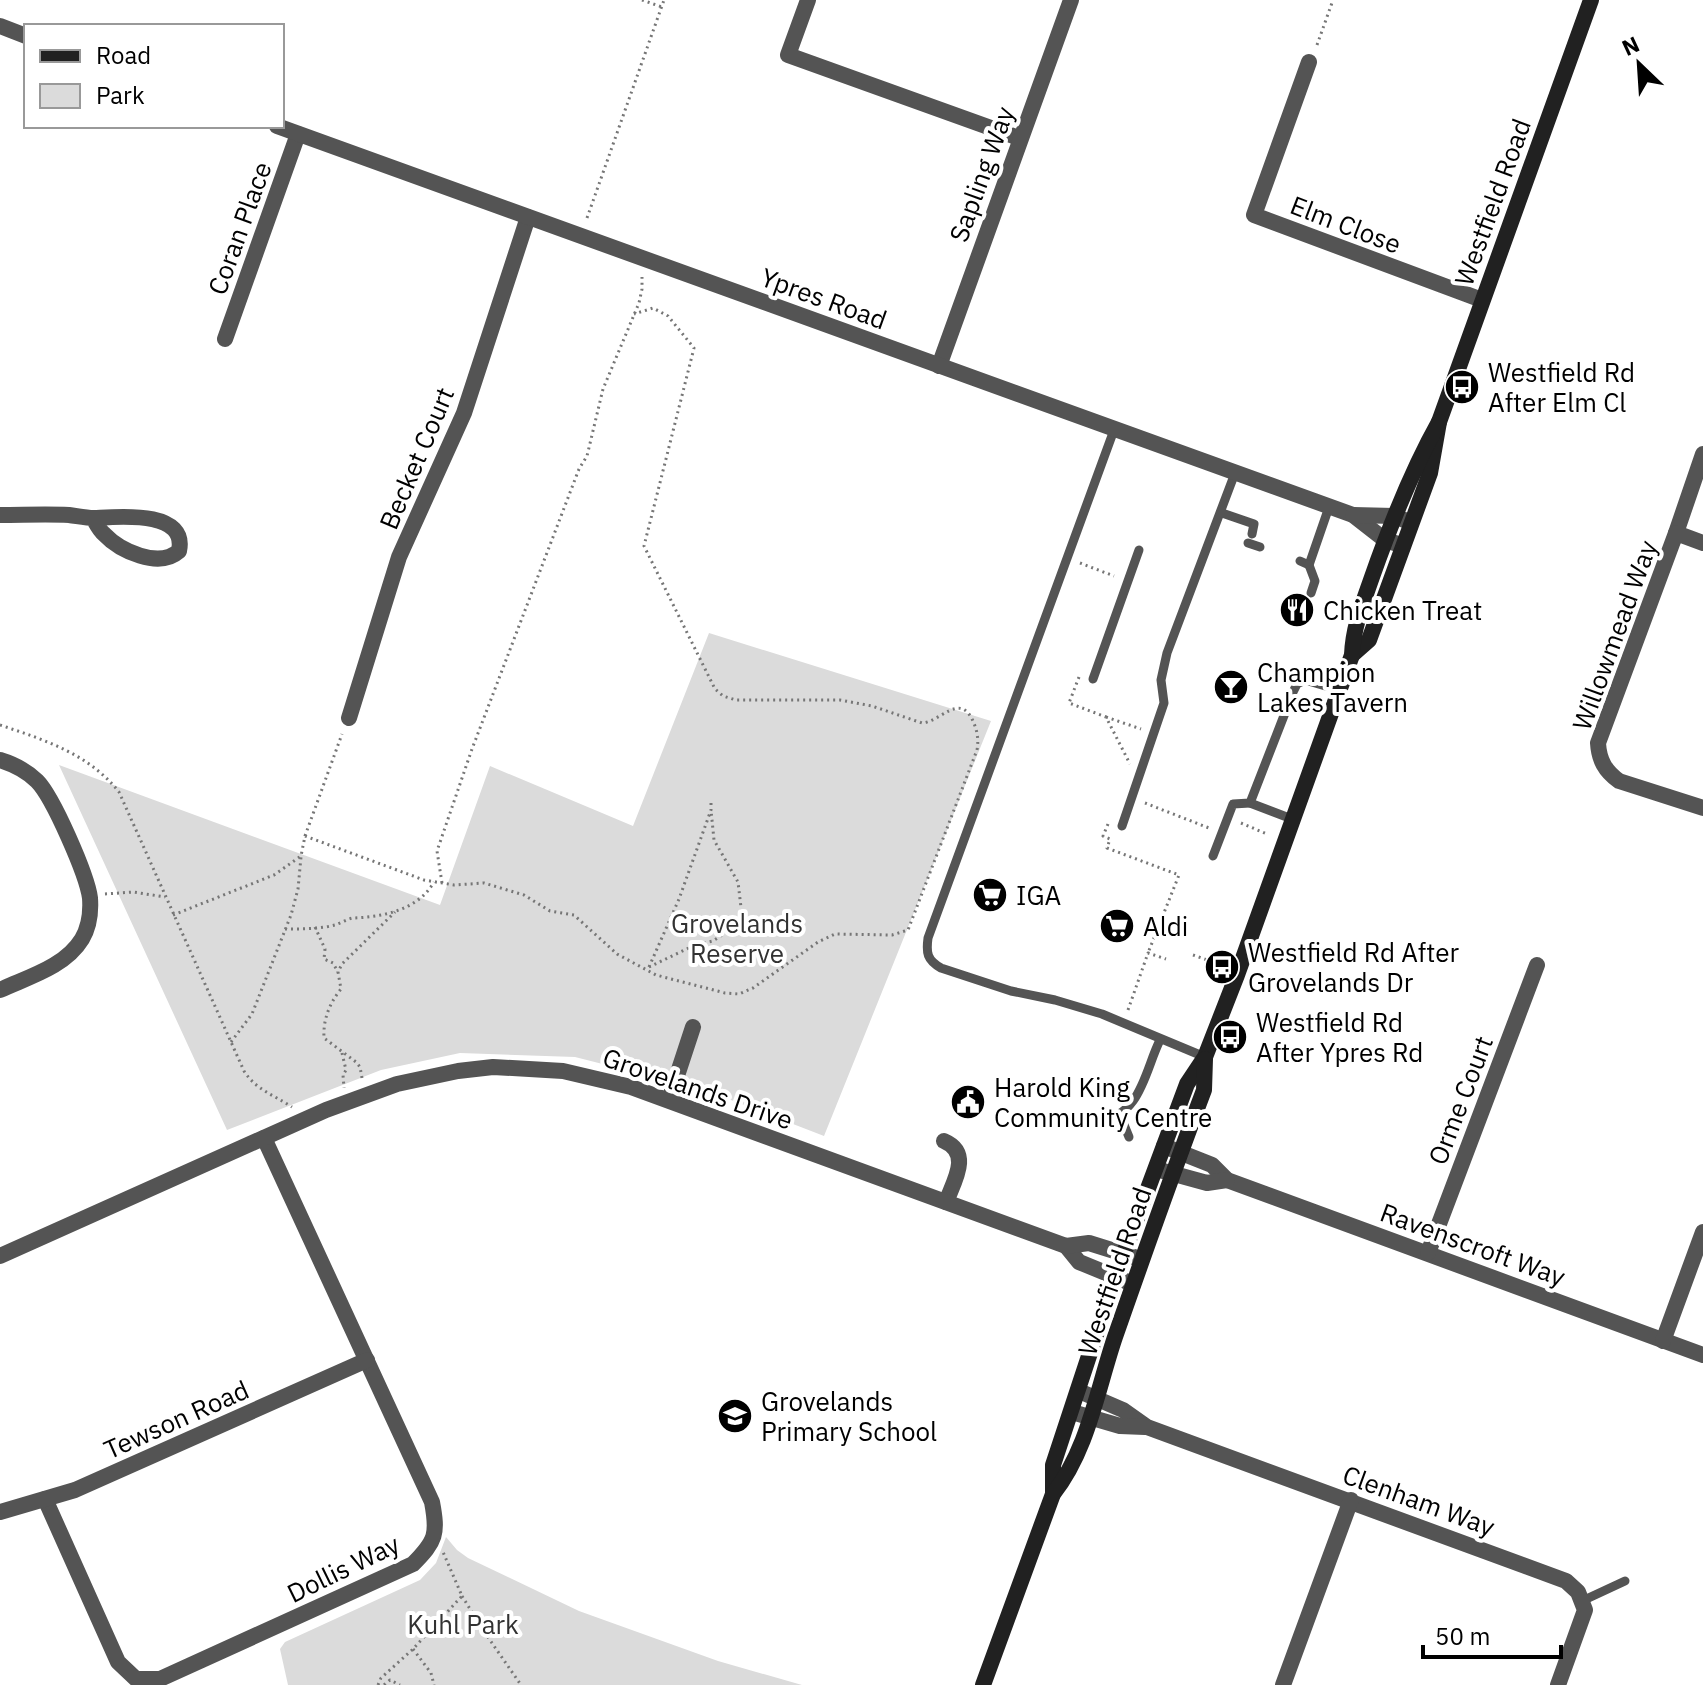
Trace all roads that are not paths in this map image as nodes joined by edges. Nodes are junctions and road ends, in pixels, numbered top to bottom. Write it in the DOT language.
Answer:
graph roads {
  1 [pos="808,0"];
  2 [pos="1071,0"];
  3 [pos="1591,0"];
  4 [pos="0,26"];
  5 [pos="24,35"];
  6 [pos="1309,62"];
  7 [pos="282,128"];
  8 [pos="298,134"];
  9 [pos="1019,138"];
  10 [pos="528,217"];
  11 [pos="1482,300"];
  12 [pos="225,339"];
  13 [pos="939,366"];
  14 [pos="1439,422"];
  15 [pos="1114,430"];
  16 [pos="1703,454"];
  17 [pos="1235,473"];
  18 [pos="1329,507"];
  19 [pos="1222,513"];
  20 [pos="0,515"];
  21 [pos="1353,515"];
  22 [pos="1394,516"];
  23 [pos="93,518"];
  24 [pos="1411,522"];
  25 [pos="1676,533"];
  26 [pos="1385,540"];
  27 [pos="1703,543"];
  28 [pos="1402,546"];
  29 [pos="1260,547"];
  30 [pos="1139,550"];
  31 [pos="1311,593"];
  32 [pos="1352,655"];
  33 [pos="1093,679"];
  34 [pos="1339,690"];
  35 [pos="1292,694"];
  36 [pos="1285,713"];
  37 [pos="349,718"];
  38 [pos="0,760"];
  39 [pos="1250,803"];
  40 [pos="1703,808"];
  41 [pos="1292,819"];
  42 [pos="1122,826"];
  43 [pos="1213,856"];
  44 [pos="1537,965"];
  45 [pos="0,990"];
  46 [pos="693,1027"];
  47 [pos="1160,1040"];
  48 [pos="1205,1057"];
  49 [pos="669,1100"];
  50 [pos="1120,1115"];
  51 [pos="1100,1120"];
  52 [pos="1129,1137"];
  53 [pos="264,1138"];
  54 [pos="944,1141"];
  55 [pos="1164,1146"];
  56 [pos="1181,1153"];
  57 [pos="1156,1169"];
  58 [pos="1173,1174"];
  59 [pos="1227,1180"];
  60 [pos="946,1202"];
  61 [pos="1703,1232"];
  62 [pos="1066,1246"];
  63 [pos="1428,1253"];
  64 [pos="1125,1254"];
  65 [pos="0,1256"];
  66 [pos="1142,1260"];
  67 [pos="1115,1277"];
  68 [pos="1134,1284"];
  69 [pos="1663,1341"];
  70 [pos="1703,1355"];
  71 [pos="367,1360"];
  72 [pos="1079,1391"];
  73 [pos="1097,1397"];
  74 [pos="1072,1412"];
  75 [pos="1089,1418"];
  76 [pos="1147,1427"];
  77 [pos="1053,1494"];
  78 [pos="45,1499"];
  79 [pos="1351,1500"];
  80 [pos="0,1512"];
  81 [pos="1625,1581"];
  82 [pos="1582,1601"];
  83 [pos="983,1685"];
  84 [pos="1283,1685"];
  85 [pos="1558,1685"];
  1 -- 9 [label="street"];
  2 -- 9 [label="street, Sapling Way"];
  3 -- 11 [label="main road, Westfield Road"];
  4 -- 5 [label="street"];
  6 -- 11 [label="street, Elm Close"];
  7 -- 8 [label="street, Ypres Road"];
  8 -- 10 [label="street, Ypres Road"];
  8 -- 12 [label="street, Coran Place"];
  9 -- 13 [label="street, Sapling Way"];
  10 -- 13 [label="street, Ypres Road"];
  10 -- 37 [label="street, Becket Court"];
  11 -- 14 [label="main road, Westfield Road"];
  13 -- 15 [label="street, Ypres Road"];
  14 -- 22 [label="main road, Westfield Road"];
  14 -- 24 [label="main road, Westfield Road"];
  15 -- 17 [label="street, Ypres Road"];
  15 -- 47 [label="lane"];
  16 -- 25 [label="street"];
  17 -- 18 [label="street, Ypres Road"];
  17 -- 19 [label="lane"];
  18 -- 21 [label="street, Ypres Road"];
  18 -- 31 [label="lane"];
  19 -- 29 [label="lane"];
  19 -- 42 [label="lane"];
  20 -- 23 [label="street"];
  21 -- 22 [label="street, Ypres Road"];
  21 -- 26 [label="street, Ypres Road"];
  22 -- 24 [label="street, Ypres Road"];
  22 -- 26 [label="main road, Westfield Road"];
  23 -- 23 [label="street"];
  24 -- 28 [label="main road, Westfield Road"];
  25 -- 27 [label="street, Willowmead Way"];
  25 -- 40 [label="street, Willowmead Way"];
  26 -- 28 [label="street, Ypres Road"];
  26 -- 32 [label="main road, Westfield Road"];
  28 -- 32 [label="main road, Westfield Road"];
  30 -- 33 [label="lane"];
  32 -- 34 [label="main road, Westfield Road"];
  34 -- 35 [label="lane"];
  34 -- 41 [label="main road, Westfield Road"];
  36 -- 39 [label="lane"];
  38 -- 45 [label="street"];
  39 -- 41 [label="lane"];
  39 -- 43 [label="lane"];
  41 -- 48 [label="main road, Westfield Road"];
  44 -- 63 [label="street, Orme Court"];
  46 -- 49 [label="street"];
  47 -- 48 [label="lane"];
  47 -- 50 [label="lane"];
  48 -- 55 [label="main road, Westfield Road"];
  48 -- 56 [label="main road, Westfield Road"];
  49 -- 53 [label="street, Grovelands Drive"];
  49 -- 60 [label="street, Grovelands Drive"];
  50 -- 51 [label="lane"];
  50 -- 52 [label="lane"];
  53 -- 65 [label="street, Grovelands Drive"];
  53 -- 71 [label="street, Dollis Way"];
  54 -- 60 [label="street"];
  55 -- 56 [label="street, Ravenscroft Way"];
  55 -- 57 [label="main road, Westfield Road"];
  56 -- 58 [label="main road, Westfield Road"];
  56 -- 59 [label="street, Ravenscroft Way"];
  57 -- 58 [label="street, Ravenscroft Way"];
  57 -- 64 [label="main road, Westfield Road"];
  58 -- 59 [label="street, Ravenscroft Way"];
  58 -- 66 [label="main road, Westfield Road"];
  59 -- 63 [label="street, Ravenscroft Way"];
  60 -- 62 [label="street, Grovelands Drive"];
  61 -- 69 [label="street"];
  62 -- 64 [label="street, Grovelands Drive"];
  62 -- 67 [label="street, Grovelands Drive"];
  63 -- 69 [label="street, Ravenscroft Way"];
  64 -- 66 [label="street, Grovelands Drive"];
  64 -- 67 [label="main road, Westfield Road"];
  66 -- 68 [label="main road, Westfield Road"];
  67 -- 68 [label="street, Grovelands Drive"];
  67 -- 72 [label="main road, Westfield Road"];
  68 -- 73 [label="main road, Westfield Road"];
  69 -- 70 [label="street, Ravenscroft Way"];
  71 -- 78 [label="street, Tewson Road"];
  71 -- 78 [label="street, Dollis Way"];
  72 -- 73 [label="street, Clenham Way"];
  72 -- 74 [label="main road, Westfield Road"];
  73 -- 75 [label="main road, Westfield Road"];
  73 -- 76 [label="street, Clenham Way"];
  74 -- 75 [label="street, Clenham Way"];
  74 -- 77 [label="main road, Westfield Road"];
  75 -- 76 [label="street, Clenham Way"];
  75 -- 77 [label="main road, Westfield Road"];
  76 -- 79 [label="street, Clenham Way"];
  77 -- 83 [label="main road, Westfield Road"];
  78 -- 80 [label="street, Tewson Road"];
  79 -- 82 [label="street, Clenham Way"];
  79 -- 84 [label="street"];
  81 -- 82 [label="lane"];
  82 -- 85 [label="street"];
}
